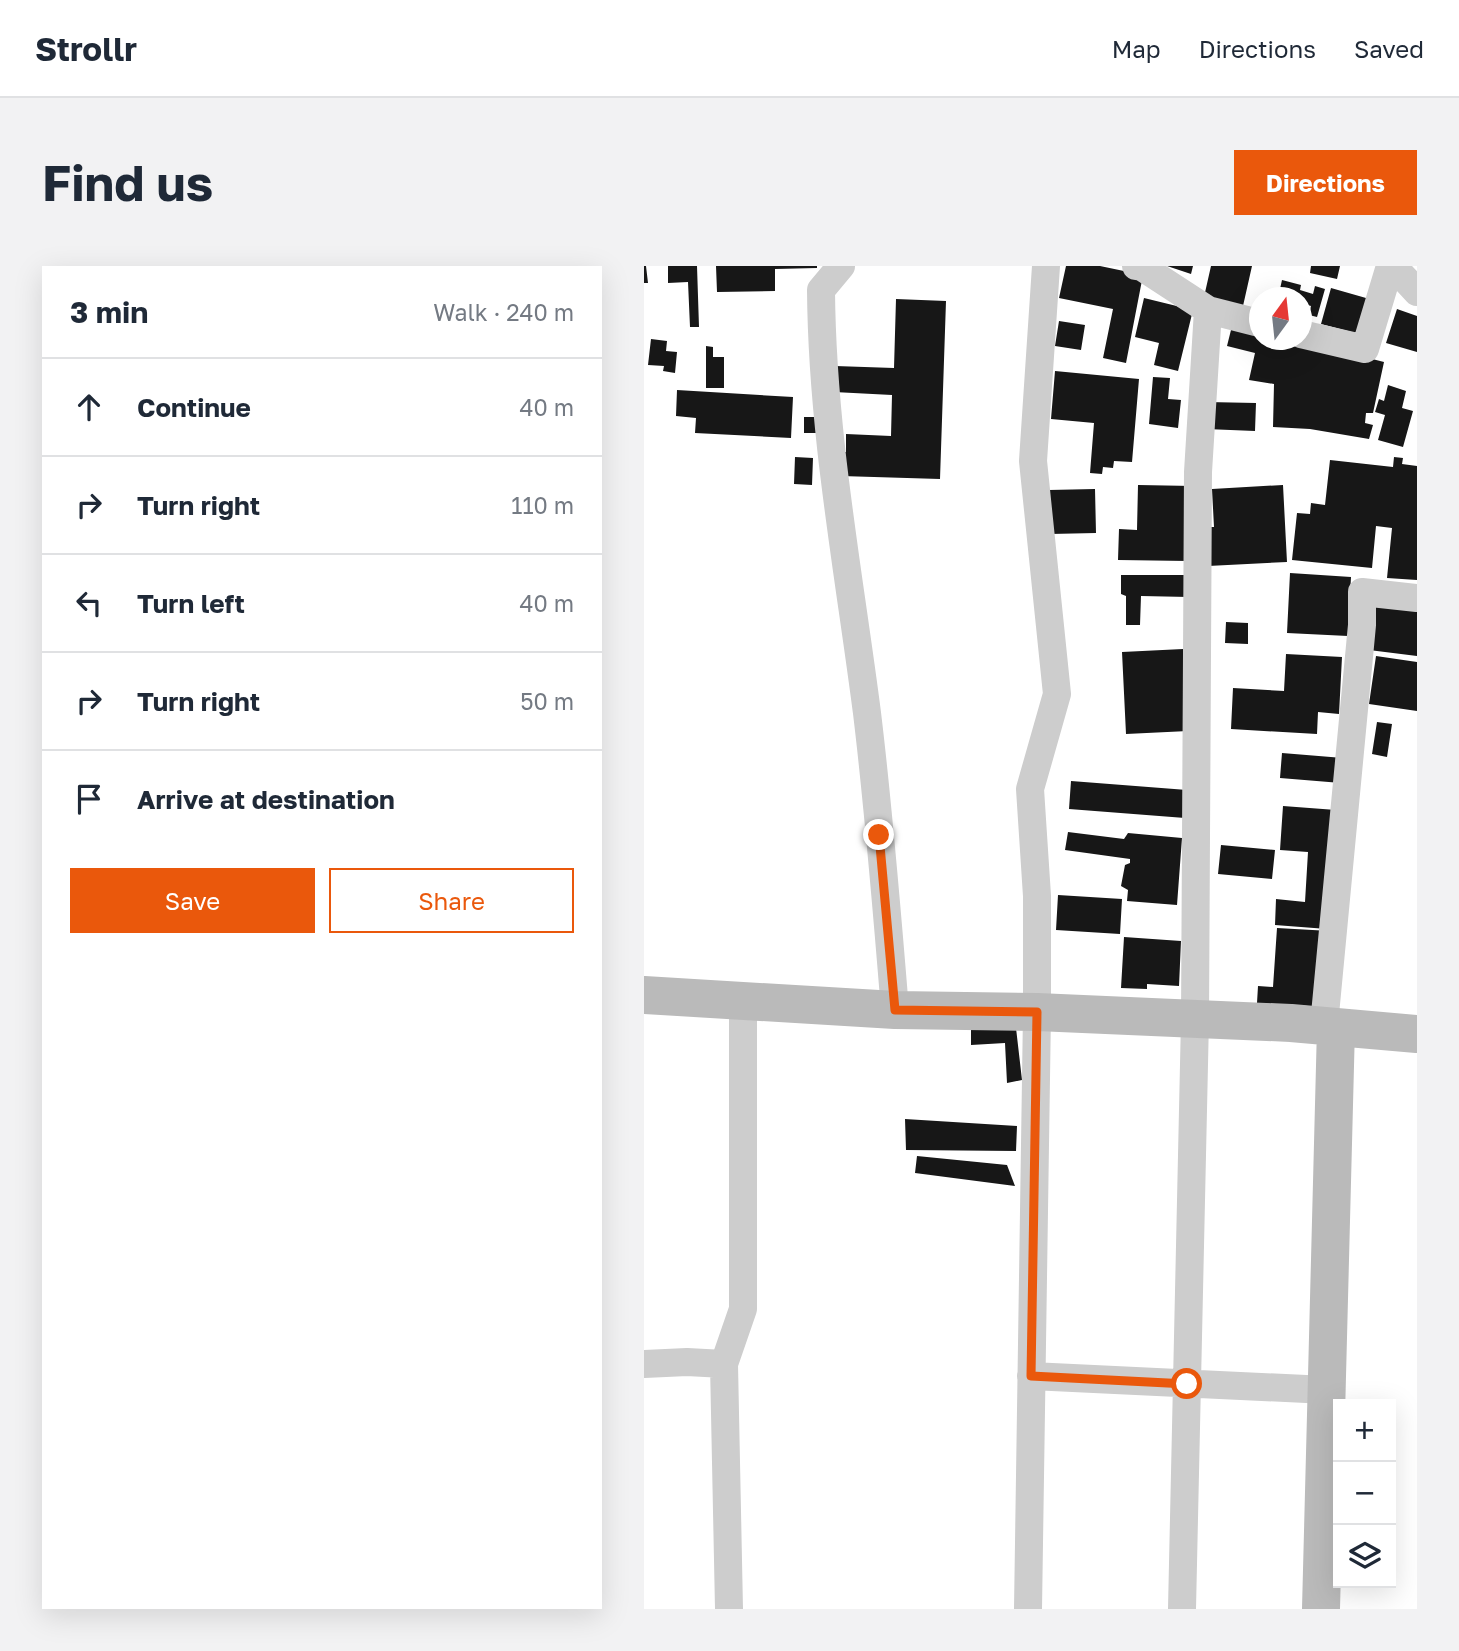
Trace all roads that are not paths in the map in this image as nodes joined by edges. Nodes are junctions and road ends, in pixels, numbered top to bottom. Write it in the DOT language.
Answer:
graph roads {
  1 [pos="841,266"];
  2 [pos="1046,266"];
  3 [pos="1136,266"];
  4 [pos="1391,266"];
  5 [pos="1417,292"];
  6 [pos="1208,310"];
  7 [pos="1249,320"];
  8 [pos="1312,337"];
  9 [pos="1417,598"];
  10 [pos="644,995"];
  11 [pos="743,1002"];
  12 [pos="895,1010"];
  13 [pos="1037,1012"];
  14 [pos="1195,1019"];
  15 [pos="1330,1026"];
  16 [pos="1417,1034"];
  17 [pos="644,1364"];
  18 [pos="724,1364"];
  19 [pos="1031,1376"];
  20 [pos="1187,1384"];
  21 [pos="1326,1390"];
  22 [pos="729,1609"];
  23 [pos="1028,1609"];
  24 [pos="1182,1609"];
  25 [pos="1321,1609"];
  1 -- 12 [label="street"];
  2 -- 13 [label="street"];
  3 -- 6 [label="street"];
  4 -- 5 [label="street"];
  4 -- 8 [label="street"];
  6 -- 7 [label="street"];
  6 -- 14 [label="street"];
  9 -- 15 [label="street"];
  10 -- 11 [label="street"];
  11 -- 12 [label="street"];
  11 -- 18 [label="street"];
  12 -- 13 [label="street"];
  13 -- 14 [label="street"];
  13 -- 19 [label="street"];
  14 -- 15 [label="street"];
  14 -- 20 [label="street"];
  15 -- 16 [label="street"];
  15 -- 21 [label="street"];
  17 -- 18 [label="street"];
  18 -- 22 [label="street"];
  19 -- 20 [label="street"];
  19 -- 23 [label="street"];
  20 -- 21 [label="street"];
  20 -- 24 [label="street"];
  21 -- 25 [label="street"];
}
